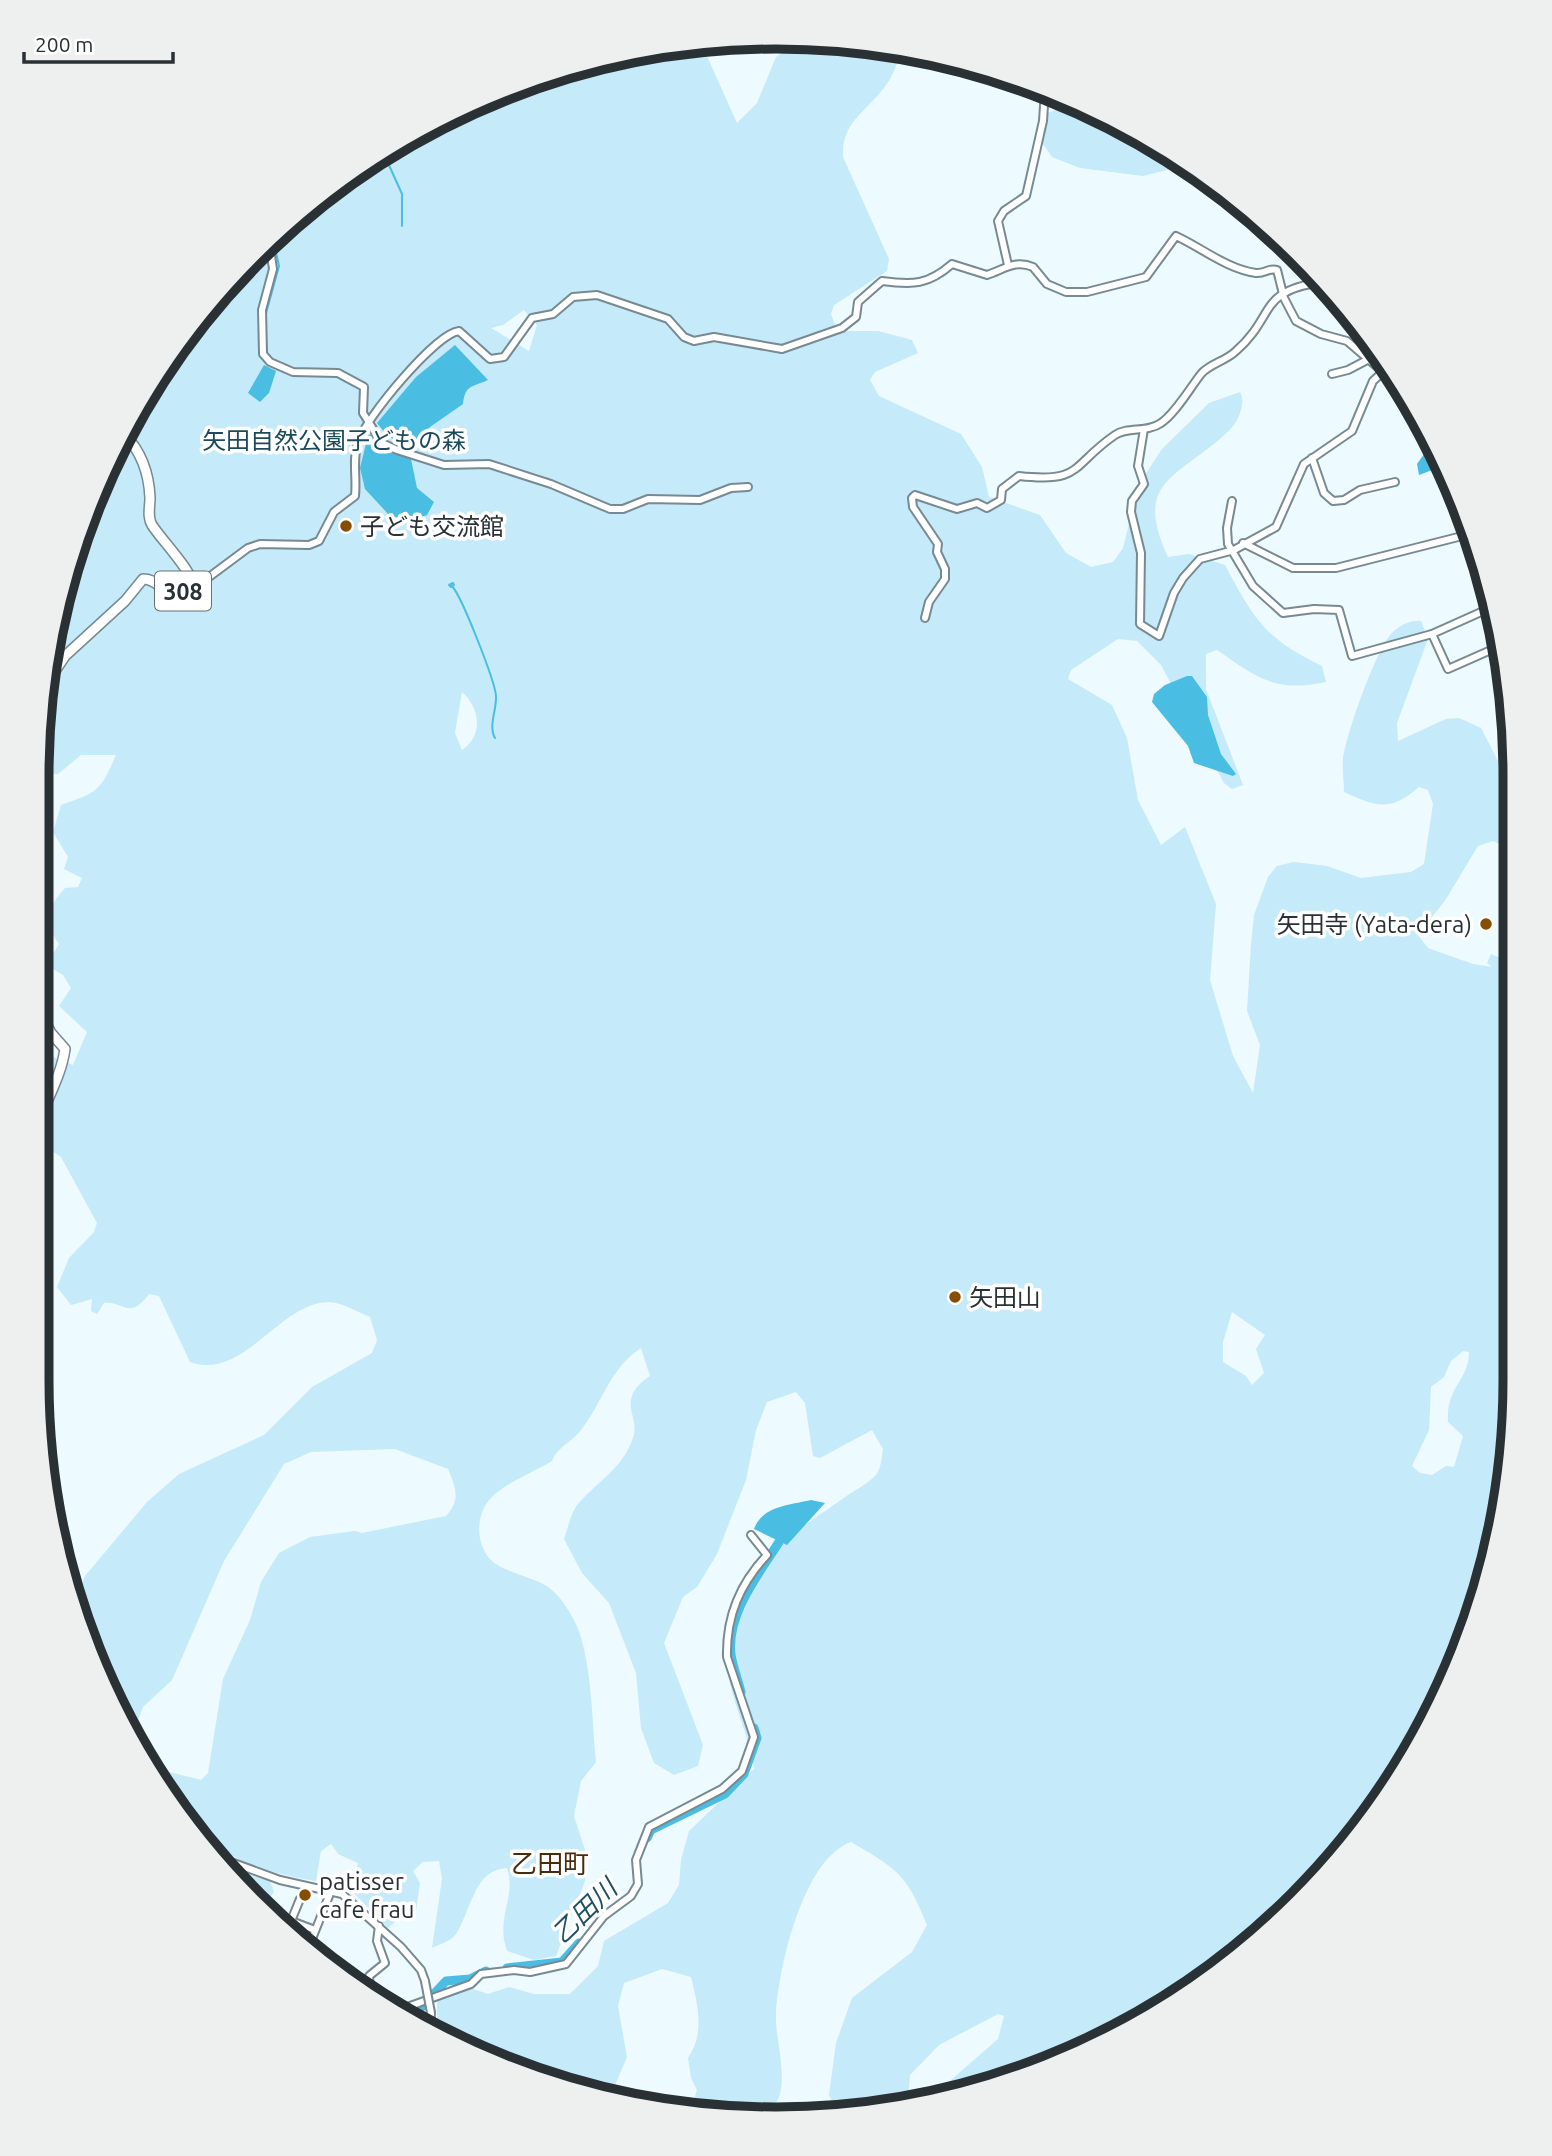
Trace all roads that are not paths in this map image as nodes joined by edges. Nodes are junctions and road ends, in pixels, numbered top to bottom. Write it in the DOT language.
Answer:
graph roads {
  1 [pos="1043,100"];
  2 [pos="271,254"];
  3 [pos="1008,265"];
  4 [pos="1311,285"];
  5 [pos="1282,292"];
  6 [pos="1369,359"];
  7 [pos="1373,362"];
  8 [pos="1381,373"];
  9 [pos="1332,374"];
  10 [pos="369,422"];
  11 [pos="1144,429"];
  12 [pos="131,441"];
  13 [pos="1311,458"];
  14 [pos="1395,482"];
  15 [pos="748,487"];
  16 [pos="1232,501"];
  17 [pos="1462,536"];
  18 [pos="1243,543"];
  19 [pos="1234,550"];
  20 [pos="192,582"];
  21 [pos="1483,611"];
  22 [pos="925,618"];
  23 [pos="1432,634"];
  24 [pos="1492,650"];
  25 [pos="57,668"];
  26 [pos="49,1029"];
  27 [pos="49,1092"];
  28 [pos="751,1535"];
  29 [pos="232,1863"];
  30 [pos="331,1891"];
  31 [pos="300,1899"];
  32 [pos="291,1921"];
  33 [pos="379,1926"];
  34 [pos="315,1930"];
  35 [pos="312,1939"];
  36 [pos="369,1982"];
  37 [pos="407,2007"];
  38 [pos="431,2020"];
  1 -- 3 [label="street"];
  2 -- 10 [label="street"];
  3 -- 5 [label="street"];
  3 -- 10 [label="street"];
  4 -- 5 [label="street"];
  5 -- 6 [label="street"];
  5 -- 11 [label="street"];
  6 -- 7 [label="street"];
  6 -- 9 [label="street"];
  8 -- 13 [label="street"];
  10 -- 15 [label="street"];
  10 -- 20 [label="street"];
  11 -- 19 [label="street"];
  11 -- 22 [label="street"];
  12 -- 20 [label="highway, 308"];
  13 -- 14 [label="street"];
  13 -- 18 [label="street"];
  16 -- 19 [label="street"];
  17 -- 18 [label="street"];
  18 -- 19 [label="street"];
  19 -- 23 [label="street"];
  20 -- 25 [label="highway, 308"];
  21 -- 23 [label="street"];
  23 -- 24 [label="street"];
  26 -- 27 [label="highway"];
  28 -- 37 [label="street"];
  29 -- 30 [label="street"];
  30 -- 33 [label="street"];
  30 -- 34 [label="street"];
  31 -- 32 [label="street"];
  32 -- 34 [label="street"];
  33 -- 36 [label="street"];
  33 -- 38 [label="street, bridge"];
  34 -- 35 [label="street"];
}
